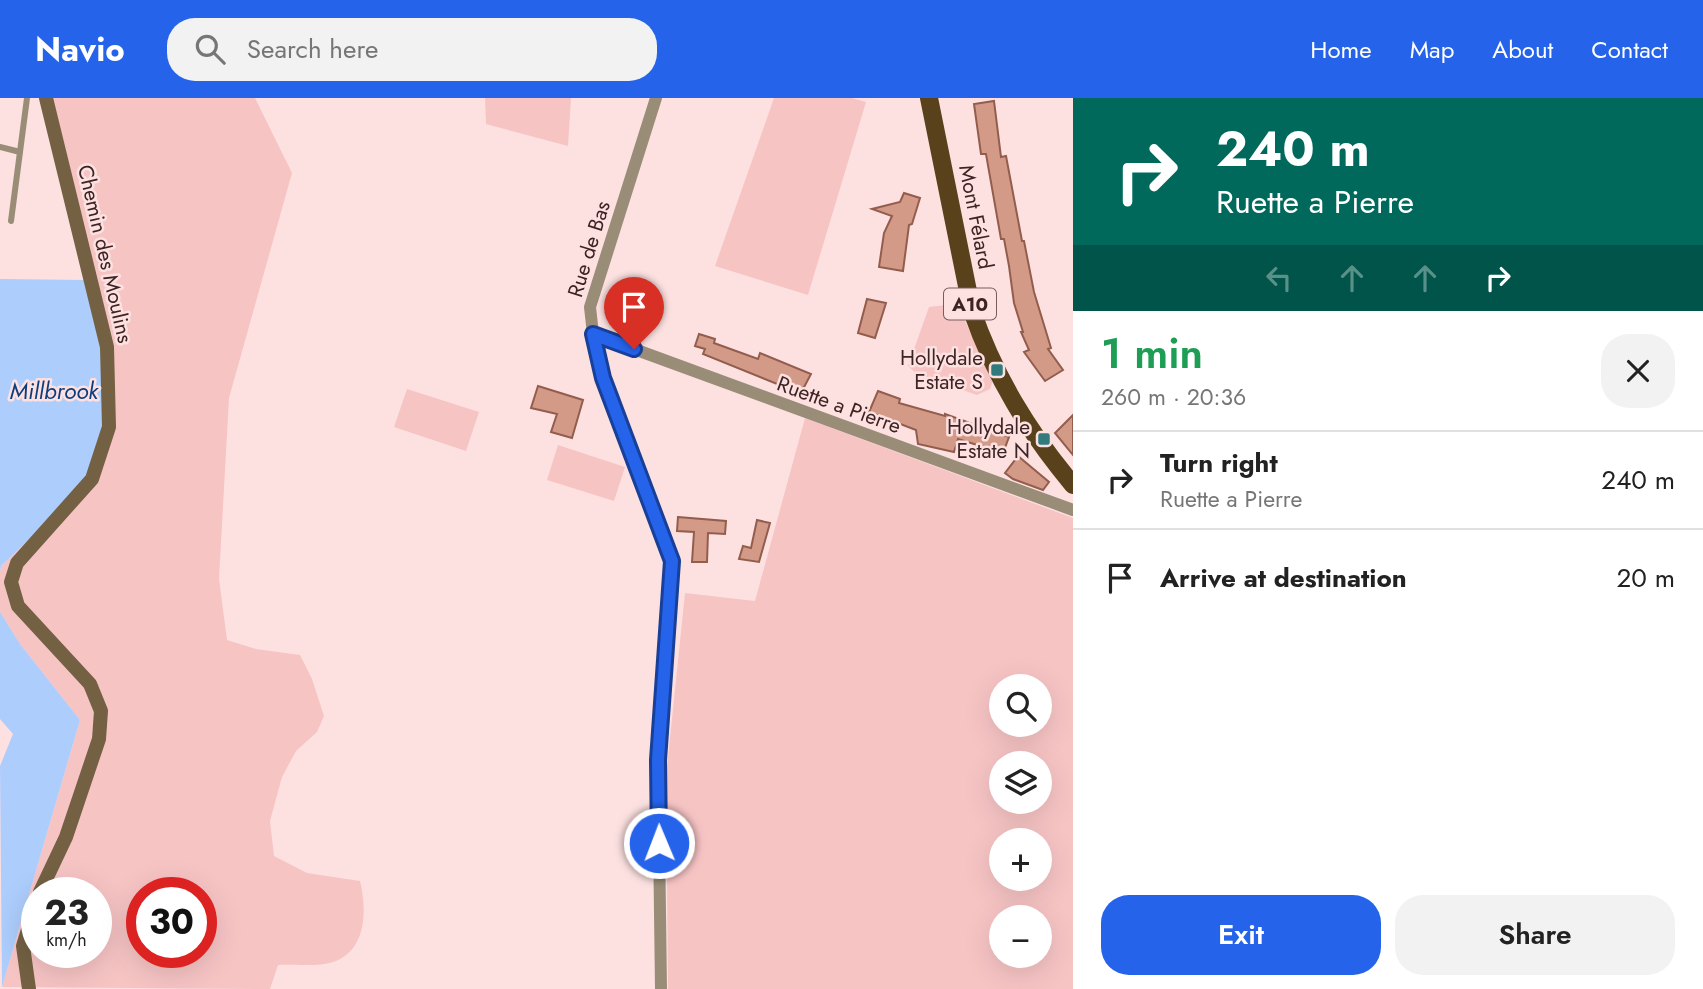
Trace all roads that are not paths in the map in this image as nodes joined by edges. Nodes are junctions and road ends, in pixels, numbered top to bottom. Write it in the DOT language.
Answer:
graph roads {
  1 [pos="27,98"];
  2 [pos="46,98"];
  3 [pos="656,98"];
  4 [pos="929,98"];
  5 [pos="0,147"];
  6 [pos="20,152"];
  7 [pos="11,221"];
  8 [pos="593,334"];
  9 [pos="1073,485"];
  10 [pos="1073,510"];
  11 [pos="47,877"];
  12 [pos="26,968"];
  13 [pos="29,989"];
  14 [pos="660,989"];
  1 -- 6 [label="lane"];
  2 -- 11 [label="street, Chemin des Moulins"];
  3 -- 8 [label="street, Rue de Bas"];
  4 -- 9 [label="main road, Mont Félard / A10"];
  5 -- 6 [label="lane"];
  6 -- 7 [label="lane"];
  8 -- 10 [label="street, Ruette a Pierre"];
  8 -- 14 [label="street, Rue de Bas"];
  12 -- 13 [label="street"];
}
